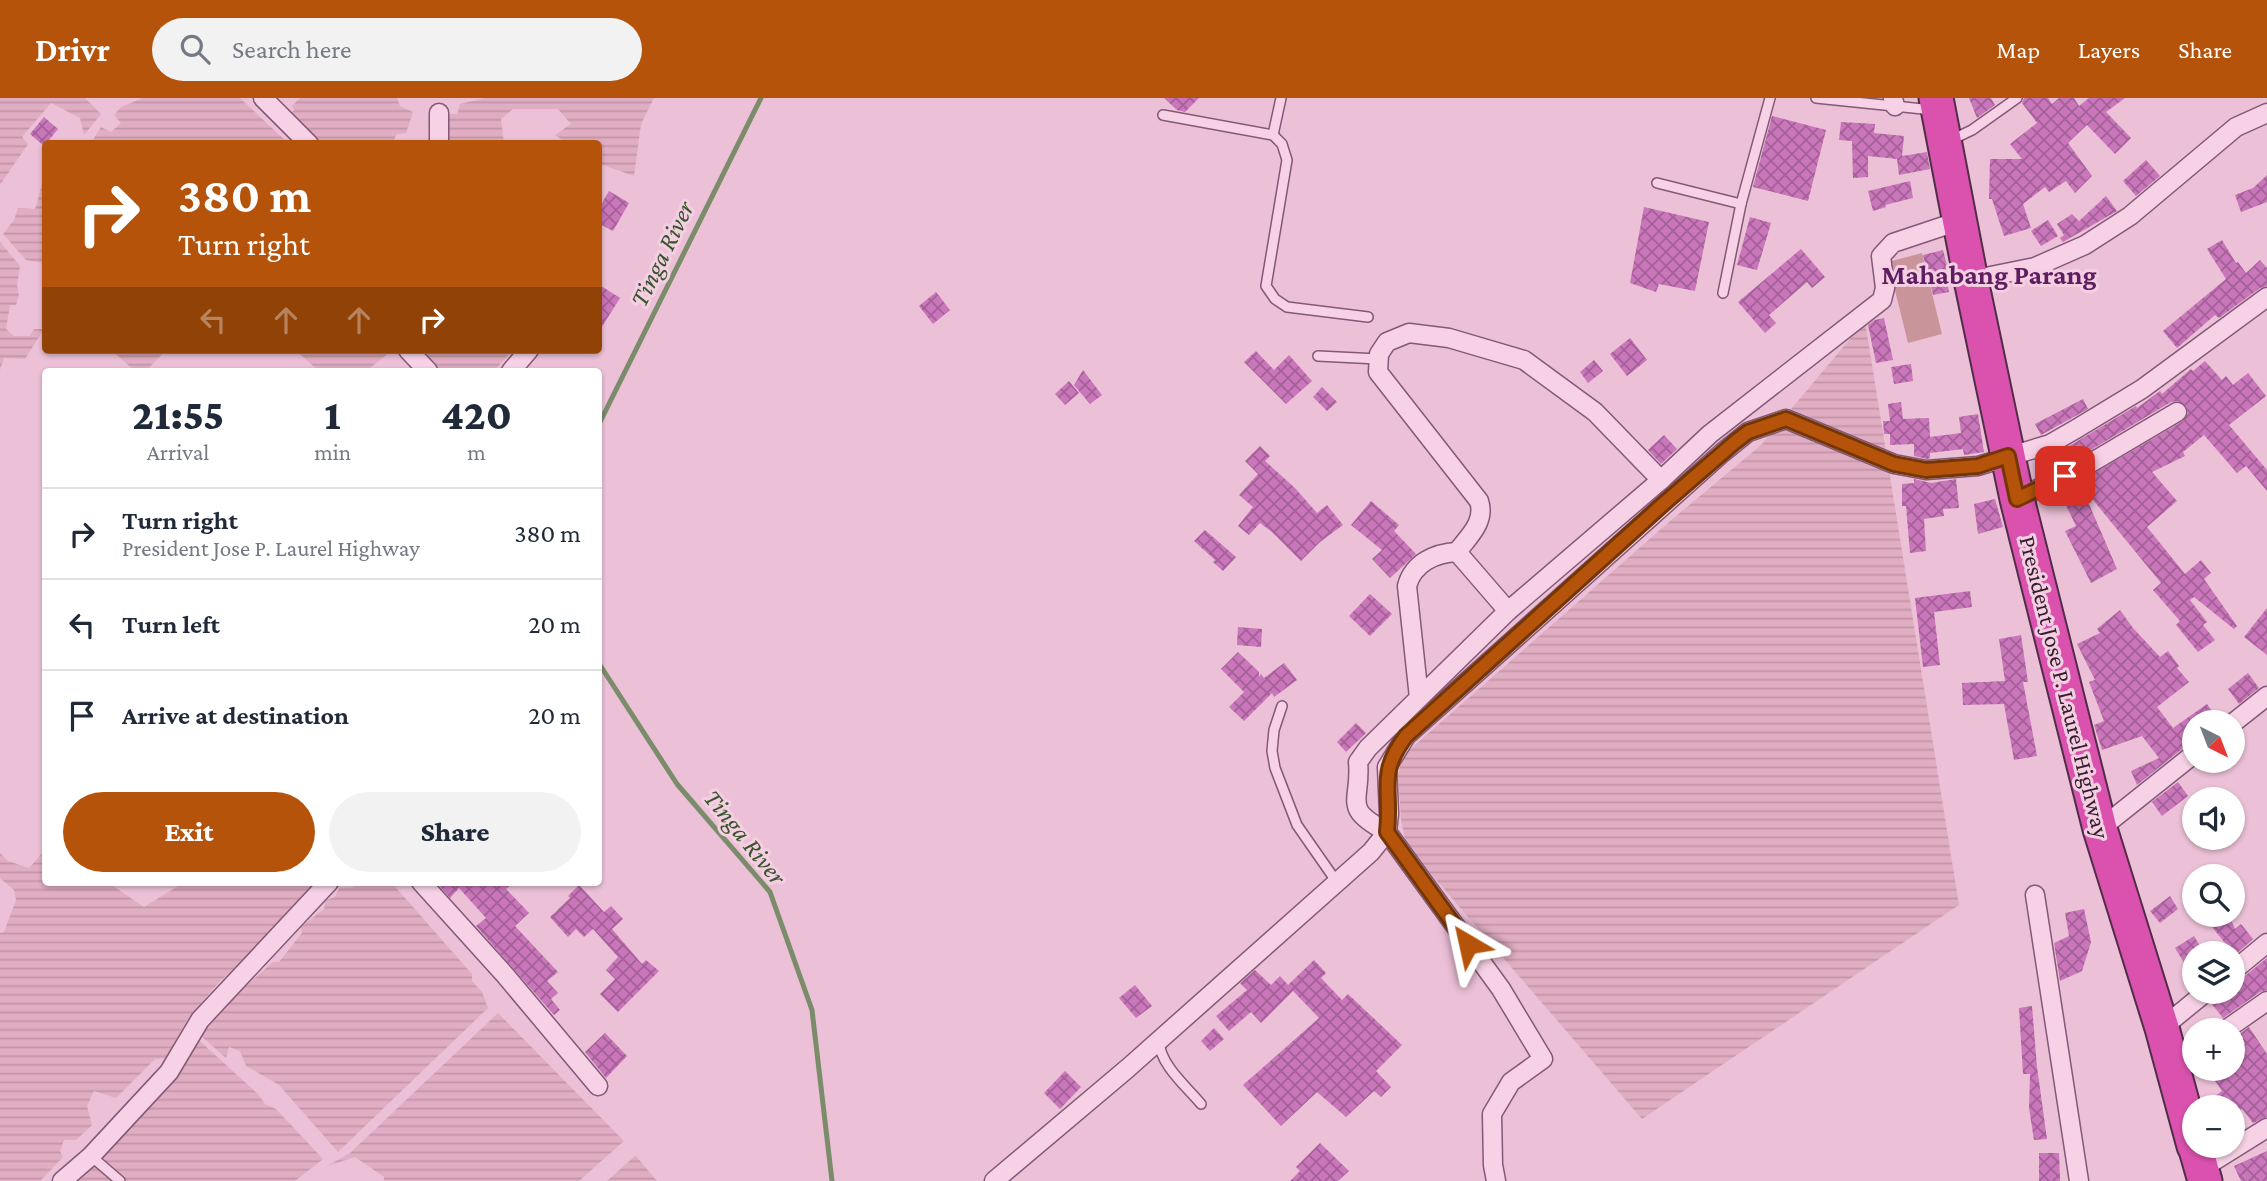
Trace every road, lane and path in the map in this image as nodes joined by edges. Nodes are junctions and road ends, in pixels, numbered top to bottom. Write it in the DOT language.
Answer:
graph roads {
  1 [pos="263,98"];
  2 [pos="1281,98"];
  3 [pos="1770,98"];
  4 [pos="1816,98"];
  5 [pos="2017,98"];
  6 [pos="1894,102"];
  7 [pos="1937,102"];
  8 [pos="439,113"];
  9 [pos="2267,113"];
  10 [pos="1163,115"];
  11 [pos="1273,135"];
  12 [pos="305,140"];
  13 [pos="439,140"];
  14 [pos="1945,144"];
  15 [pos="1657,183"];
  16 [pos="1741,204"];
  17 [pos="1959,221"];
  18 [pos="1971,280"];
  19 [pos="1723,293"];
  20 [pos="2267,297"];
  21 [pos="1368,317"];
  22 [pos="412,354"];
  23 [pos="526,354"];
  24 [pos="1318,356"];
  25 [pos="1378,359"];
  26 [pos="425,368"];
  27 [pos="514,368"];
  28 [pos="2177,412"];
  29 [pos="2008,456"];
  30 [pos="1661,480"];
  31 [pos="2017,499"];
  32 [pos="1457,552"];
  33 [pos="1508,611"];
  34 [pos="2267,696"];
  35 [pos="1419,698"];
  36 [pos="1282,706"];
  37 [pos="2245,713"];
  38 [pos="2182,764"];
  39 [pos="2100,829"];
  40 [pos="1387,832"];
  41 [pos="1336,881"];
  42 [pos="325,886"];
  43 [pos="425,886"];
  44 [pos="2035,895"];
  45 [pos="2267,943"];
  46 [pos="2245,961"];
  47 [pos="2267,1001"];
  48 [pos="2191,1004"];
  49 [pos="2243,1018"];
  50 [pos="2162,1028"];
  51 [pos="1158,1040"];
  52 [pos="2182,1056"];
  53 [pos="2187,1081"];
  54 [pos="598,1086"];
  55 [pos="1201,1104"];
  56 [pos="2267,1128"];
  57 [pos="92,1156"];
  58 [pos="2199,1161"];
  59 [pos="62,1181"];
  60 [pos="120,1181"];
  61 [pos="994,1181"];
  62 [pos="1496,1181"];
  63 [pos="2079,1181"];
  1 -- 12 [label="street"];
  2 -- 11 [label="lane"];
  3 -- 16 [label="lane"];
  4 -- 6 [label="lane"];
  5 -- 14 [label="lane"];
  6 -- 7 [label="lane"];
  7 -- 14 [label="highway, President Jose P. Laurel Highway"];
  8 -- 13 [label="street"];
  9 -- 18 [label="street"];
  10 -- 11 [label="lane"];
  11 -- 21 [label="lane"];
  14 -- 17 [label="highway, President Jose P. Laurel Highway"];
  15 -- 16 [label="lane"];
  16 -- 19 [label="lane"];
  17 -- 18 [label="highway, President Jose P. Laurel Highway"];
  17 -- 30 [label="street"];
  18 -- 29 [label="highway, President Jose P. Laurel Highway"];
  20 -- 29 [label="street"];
  22 -- 26 [label="street"];
  23 -- 27 [label="street"];
  24 -- 25 [label="lane"];
  25 -- 30 [label="street"];
  25 -- 32 [label="street"];
  28 -- 31 [label="street"];
  29 -- 31 [label="highway, President Jose P. Laurel Highway"];
  29 -- 40 [label="street"];
  30 -- 33 [label="street"];
  31 -- 39 [label="highway, President Jose P. Laurel Highway"];
  32 -- 33 [label="street"];
  32 -- 35 [label="street"];
  33 -- 35 [label="street"];
  34 -- 37 [label="street"];
  35 -- 40 [label="street"];
  36 -- 41 [label="lane"];
  38 -- 39 [label="street"];
  39 -- 50 [label="highway, President Jose P. Laurel Highway"];
  40 -- 41 [label="street"];
  40 -- 62 [label="street"];
  41 -- 51 [label="street"];
  42 -- 57 [label="street"];
  43 -- 54 [label="street"];
  44 -- 63 [label="street"];
  45 -- 46 [label="street"];
  47 -- 49 [label="street"];
  48 -- 50 [label="street"];
  50 -- 52 [label="highway, President Jose P. Laurel Highway"];
  51 -- 55 [label="lane"];
  51 -- 61 [label="street"];
  53 -- 58 [label="highway, President Jose P. Laurel Highway"];
  56 -- 58 [label="street"];
  57 -- 59 [label="street"];
  57 -- 60 [label="lane"];
}
